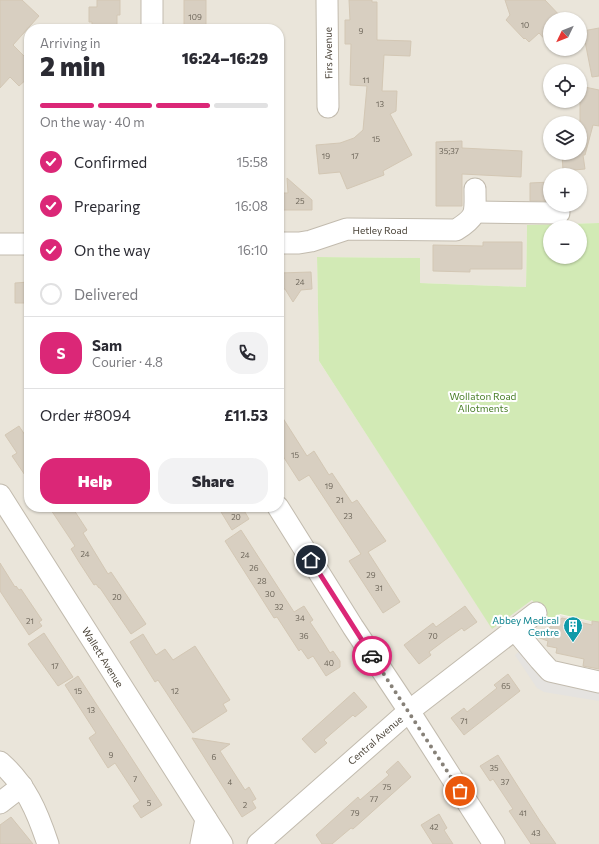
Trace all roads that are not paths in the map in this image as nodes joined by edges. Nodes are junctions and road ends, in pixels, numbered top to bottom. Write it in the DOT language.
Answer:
graph roads {
  1 [pos="152,0"];
  2 [pos="327,0"];
  3 [pos="152,24"];
  4 [pos="328,107"];
  5 [pos="475,189"];
  6 [pos="475,212"];
  7 [pos="543,212"];
  8 [pos="284,243"];
  9 [pos="0,244"];
  10 [pos="24,244"];
  11 [pos="0,495"];
  12 [pos="281,512"];
  13 [pos="536,613"];
  14 [pos="515,630"];
  15 [pos="599,682"];
  16 [pos="409,711"];
  17 [pos="0,762"];
  18 [pos="22,786"];
  19 [pos="0,803"];
  20 [pos="206,818"];
  21 [pos="48,844"];
  22 [pos="201,844"];
  23 [pos="222,844"];
  24 [pos="258,844"];
  25 [pos="494,844"];
  1 -- 3 [label="street"];
  2 -- 4 [label="street, Firs Avenue"];
  5 -- 6 [label="street"];
  6 -- 7 [label="street"];
  6 -- 8 [label="street, Hetley Road"];
  9 -- 10 [label="street"];
  11 -- 20 [label="street, Wallett Avenue"];
  12 -- 16 [label="street"];
  13 -- 14 [label="street, Central Avenue"];
  14 -- 15 [label="street"];
  14 -- 16 [label="street, Central Avenue"];
  16 -- 24 [label="street, Central Avenue"];
  16 -- 25 [label="street"];
  17 -- 18 [label="street"];
  18 -- 19 [label="street"];
  18 -- 21 [label="street"];
  20 -- 22 [label="street"];
  20 -- 23 [label="street, Wallett Avenue"];
}
